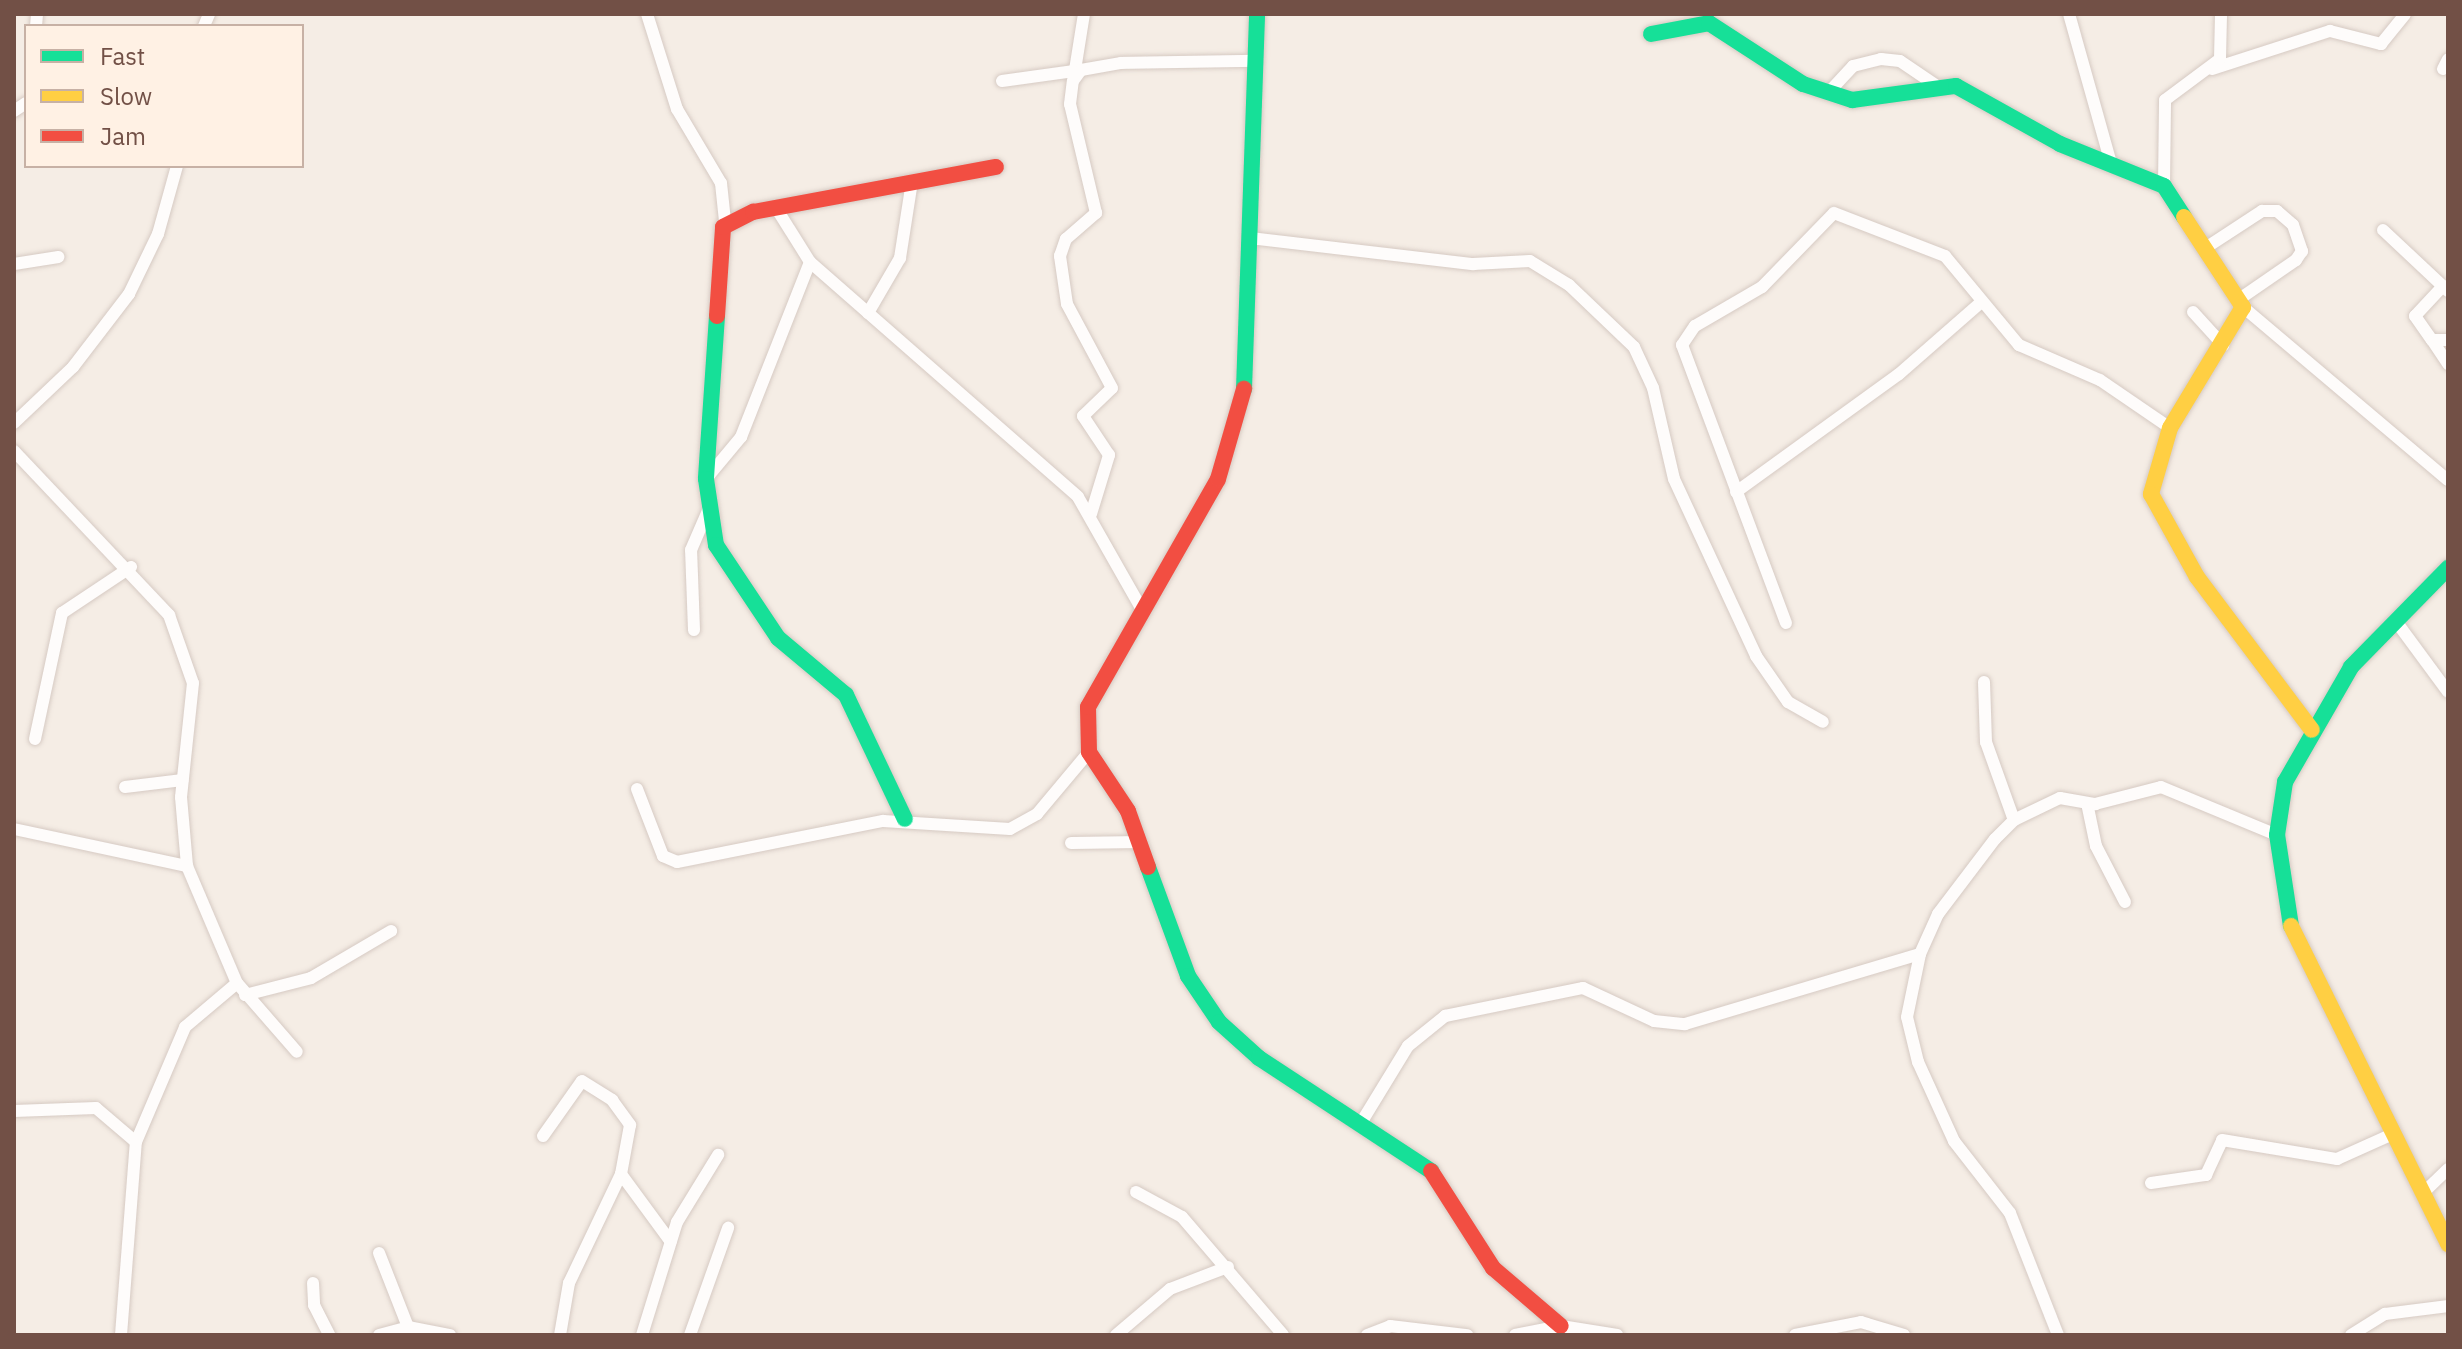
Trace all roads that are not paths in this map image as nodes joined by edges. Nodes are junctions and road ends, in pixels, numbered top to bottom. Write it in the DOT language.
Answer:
graph roads {
  1 [pos="647,14"];
  2 [pos="1084,14"];
  3 [pos="1257,14"];
  4 [pos="2069,14"];
  5 [pos="2221,14"];
  6 [pos="2405,14"];
  7 [pos="1651,34"];
  8 [pos="1251,61"];
  9 [pos="2212,69"];
  10 [pos="1078,70"];
  11 [pos="1002,81"];
  12 [pos="1937,86"];
  13 [pos="1828,93"];
  14 [pos="2110,160"];
  15 [pos="996,167"];
  16 [pos="176,168"];
  17 [pos="2164,186"];
  18 [pos="911,188"];
  19 [pos="778,211"];
  20 [pos="725,222"];
  21 [pos="2383,230"];
  22 [pos="1250,238"];
  23 [pos="2207,247"];
  24 [pos="58,257"];
  25 [pos="810,262"];
  26 [pos="14,264"];
  27 [pos="2445,288"];
  28 [pos="2242,302"];
  29 [pos="1980,303"];
  30 [pos="2193,312"];
  31 [pos="868,313"];
  32 [pos="2432,340"];
  33 [pos="2448,340"];
  34 [pos="2223,345"];
  35 [pos="2448,364"];
  36 [pos="14,423"];
  37 [pos="2170,428"];
  38 [pos="14,451"];
  39 [pos="706,479"];
  40 [pos="2448,480"];
  41 [pos="1736,492"];
  42 [pos="710,506"];
  43 [pos="1091,514"];
  44 [pos="131,567"];
  45 [pos="2448,568"];
  46 [pos="1141,608"];
  47 [pos="2395,620"];
  48 [pos="1786,623"];
  49 [pos="694,630"];
  50 [pos="1984,682"];
  51 [pos="2448,692"];
  52 [pos="1823,722"];
  53 [pos="2312,730"];
  54 [pos="35,739"];
  55 [pos="1089,752"];
  56 [pos="183,780"];
  57 [pos="125,787"];
  58 [pos="637,789"];
  59 [pos="2087,803"];
  60 [pos="905,819"];
  61 [pos="2014,820"];
  62 [pos="14,829"];
  63 [pos="2277,835"];
  64 [pos="1141,842"];
  65 [pos="1071,843"];
  66 [pos="187,866"];
  67 [pos="2125,902"];
  68 [pos="391,931"];
  69 [pos="1920,954"];
  70 [pos="237,983"];
  71 [pos="245,995"];
  72 [pos="297,1052"];
  73 [pos="14,1111"];
  74 [pos="1364,1118"];
  75 [pos="2393,1134"];
  76 [pos="543,1136"];
  77 [pos="136,1142"];
  78 [pos="718,1155"];
  79 [pos="2448,1169"];
  80 [pos="621,1174"];
  81 [pos="2151,1183"];
  82 [pos="1136,1192"];
  83 [pos="2422,1194"];
  84 [pos="728,1228"];
  85 [pos="671,1242"];
  86 [pos="2448,1244"];
  87 [pos="379,1253"];
  88 [pos="1228,1267"];
  89 [pos="313,1283"];
  90 [pos="2448,1306"];
  91 [pos="1561,1326"];
  92 [pos="408,1327"];
  93 [pos="560,1333"];
  94 [pos="121,1335"];
  95 [pos="329,1335"];
  96 [pos="379,1335"];
  97 [pos="450,1335"];
  98 [pos="546,1335"];
  99 [pos="642,1335"];
  100 [pos="690,1335"];
  101 [pos="1116,1335"];
  102 [pos="1283,1335"];
  103 [pos="1367,1335"];
  104 [pos="1467,1335"];
  105 [pos="1515,1335"];
  106 [pos="1617,1335"];
  107 [pos="1795,1335"];
  108 [pos="1904,1335"];
  109 [pos="2058,1335"];
  110 [pos="2351,1335"];
  1 -- 20 [label="street"];
  2 -- 10 [label="street"];
  3 -- 8 [label="street"];
  4 -- 14 [label="street"];
  5 -- 9 [label="street"];
  6 -- 9 [label="street"];
  7 -- 13 [label="street"];
  8 -- 10 [label="street"];
  8 -- 22 [label="street"];
  9 -- 17 [label="street"];
  10 -- 11 [label="street"];
  10 -- 43 [label="street"];
  12 -- 13 [label="street"];
  12 -- 13 [label="street"];
  12 -- 14 [label="street"];
  14 -- 17 [label="street"];
  15 -- 18 [label="street"];
  16 -- 36 [label="street"];
  17 -- 23 [label="street"];
  18 -- 19 [label="street"];
  18 -- 31 [label="street"];
  19 -- 20 [label="street"];
  19 -- 25 [label="street"];
  20 -- 39 [label="street"];
  21 -- 27 [label="street"];
  22 -- 46 [label="street"];
  22 -- 52 [label="street"];
  23 -- 28 [label="street"];
  23 -- 28 [label="street"];
  24 -- 26 [label="street"];
  25 -- 31 [label="street"];
  25 -- 39 [label="street"];
  27 -- 32 [label="street"];
  28 -- 34 [label="street"];
  28 -- 40 [label="street"];
  29 -- 37 [label="street"];
  29 -- 41 [label="street"];
  29 -- 41 [label="street"];
  30 -- 34 [label="street"];
  31 -- 43 [label="street"];
  32 -- 33 [label="street"];
  32 -- 35 [label="street"];
  34 -- 37 [label="street"];
  37 -- 53 [label="street"];
  38 -- 44 [label="street"];
  39 -- 42 [label="street"];
  41 -- 48 [label="street"];
  42 -- 49 [label="street"];
  42 -- 60 [label="street"];
  43 -- 46 [label="street"];
  44 -- 54 [label="street"];
  44 -- 56 [label="street"];
  45 -- 47 [label="street"];
  46 -- 55 [label="street"];
  47 -- 51 [label="street"];
  47 -- 53 [label="street"];
  50 -- 61 [label="street"];
  53 -- 63 [label="street"];
  55 -- 60 [label="street"];
  55 -- 64 [label="street"];
  56 -- 57 [label="street"];
  56 -- 66 [label="street"];
  58 -- 60 [label="street"];
  59 -- 61 [label="street"];
  59 -- 63 [label="street"];
  59 -- 67 [label="street"];
  61 -- 69 [label="street"];
  62 -- 66 [label="street"];
  63 -- 75 [label="street"];
  64 -- 65 [label="street"];
  64 -- 74 [label="street"];
  66 -- 70 [label="street"];
  68 -- 71 [label="street"];
  69 -- 74 [label="street"];
  69 -- 109 [label="street"];
  70 -- 71 [label="street"];
  70 -- 77 [label="street"];
  71 -- 72 [label="street"];
  73 -- 77 [label="street"];
  74 -- 91 [label="street"];
  75 -- 81 [label="street"];
  75 -- 83 [label="street"];
  76 -- 80 [label="street"];
  77 -- 94 [label="street"];
  78 -- 85 [label="street"];
  79 -- 83 [label="street"];
  80 -- 85 [label="street"];
  80 -- 93 [label="street"];
  82 -- 88 [label="street"];
  83 -- 86 [label="street"];
  84 -- 100 [label="street"];
  85 -- 99 [label="street"];
  87 -- 92 [label="street"];
  88 -- 101 [label="street"];
  88 -- 102 [label="street"];
  89 -- 95 [label="street"];
  90 -- 110 [label="street"];
  91 -- 105 [label="street"];
  91 -- 106 [label="street"];
  92 -- 96 [label="street"];
  92 -- 97 [label="street"];
  93 -- 98 [label="street"];
  103 -- 104 [label="street"];
  107 -- 108 [label="street"];
}
